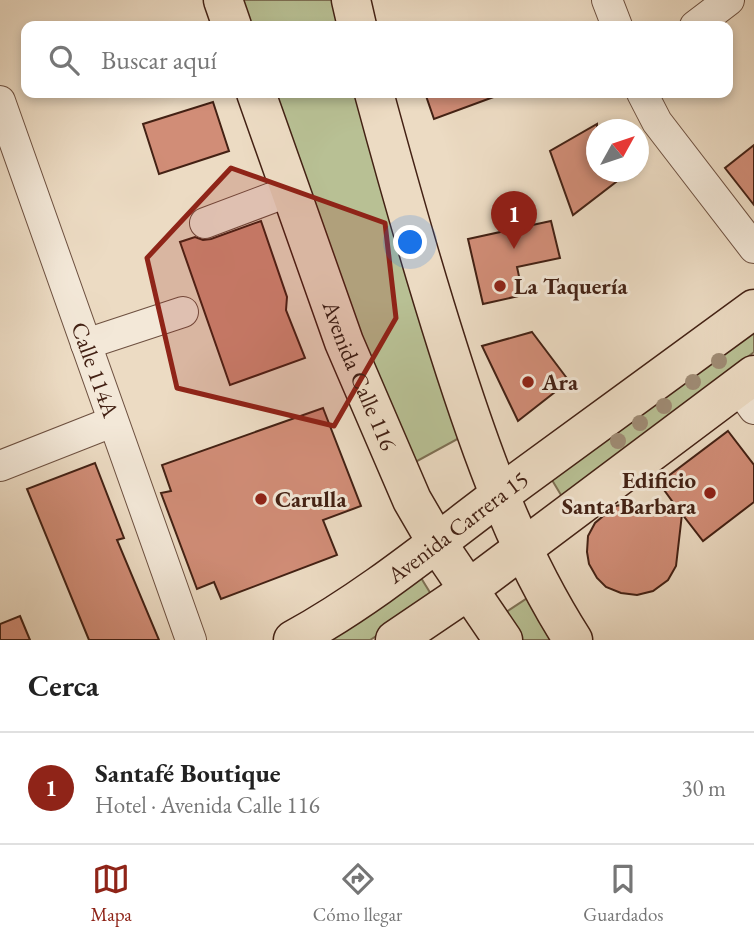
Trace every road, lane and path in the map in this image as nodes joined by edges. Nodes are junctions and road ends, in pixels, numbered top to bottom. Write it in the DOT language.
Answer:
graph roads {
  1 [pos="223,0"];
  2 [pos="351,0"];
  3 [pos="607,0"];
  4 [pos="729,0"];
  5 [pos="230,21"];
  6 [pos="357,21"];
  7 [pos="615,21"];
  8 [pos="702,21"];
  9 [pos="258,98"];
  10 [pos="375,98"];
  11 [pos="645,98"];
  12 [pos="0,101"];
  13 [pos="9,157"];
  14 [pos="290,191"];
  15 [pos="205,223"];
  16 [pos="754,248"];
  17 [pos="754,309"];
  18 [pos="183,312"];
  19 [pos="86,344"];
  20 [pos="749,391"];
  21 [pos="112,422"];
  22 [pos="0,466"];
  23 [pos="500,495"];
  24 [pos="438,543"];
  25 [pos="524,548"];
  26 [pos="469,589"];
  27 [pos="191,640"];
  28 [pos="293,640"];
  29 [pos="395,640"];
  30 [pos="503,640"];
  31 [pos="573,640"];
  1 -- 5 [label="main road"];
  2 -- 6 [label="main road"];
  3 -- 7 [label="street"];
  4 -- 8 [label="street"];
  9 -- 14 [label="main road, Avenida Calle 116"];
  10 -- 23 [label="main road"];
  11 -- 16 [label="street"];
  12 -- 13 [label="street, Calle 114A"];
  13 -- 19 [label="street, Calle 114A"];
  14 -- 15 [label="street"];
  14 -- 24 [label="main road, Avenida Calle 116"];
  17 -- 23 [label="main road, Avenida Carrera 15"];
  18 -- 19 [label="street"];
  19 -- 21 [label="street, Calle 114A"];
  20 -- 25 [label="main road"];
  21 -- 22 [label="street"];
  21 -- 27 [label="street, Calle 114A"];
  23 -- 24 [label="main road, Avenida Carrera 15"];
  23 -- 25 [label="main road"];
  24 -- 26 [label="main road, Avenida Calle 116"];
  24 -- 28 [label="main road, Avenida Carrera 15"];
  25 -- 26 [label="main road"];
  25 -- 31 [label="main road"];
  26 -- 29 [label="main road"];
  26 -- 30 [label="main road, Avenida Calle 116"];
}
